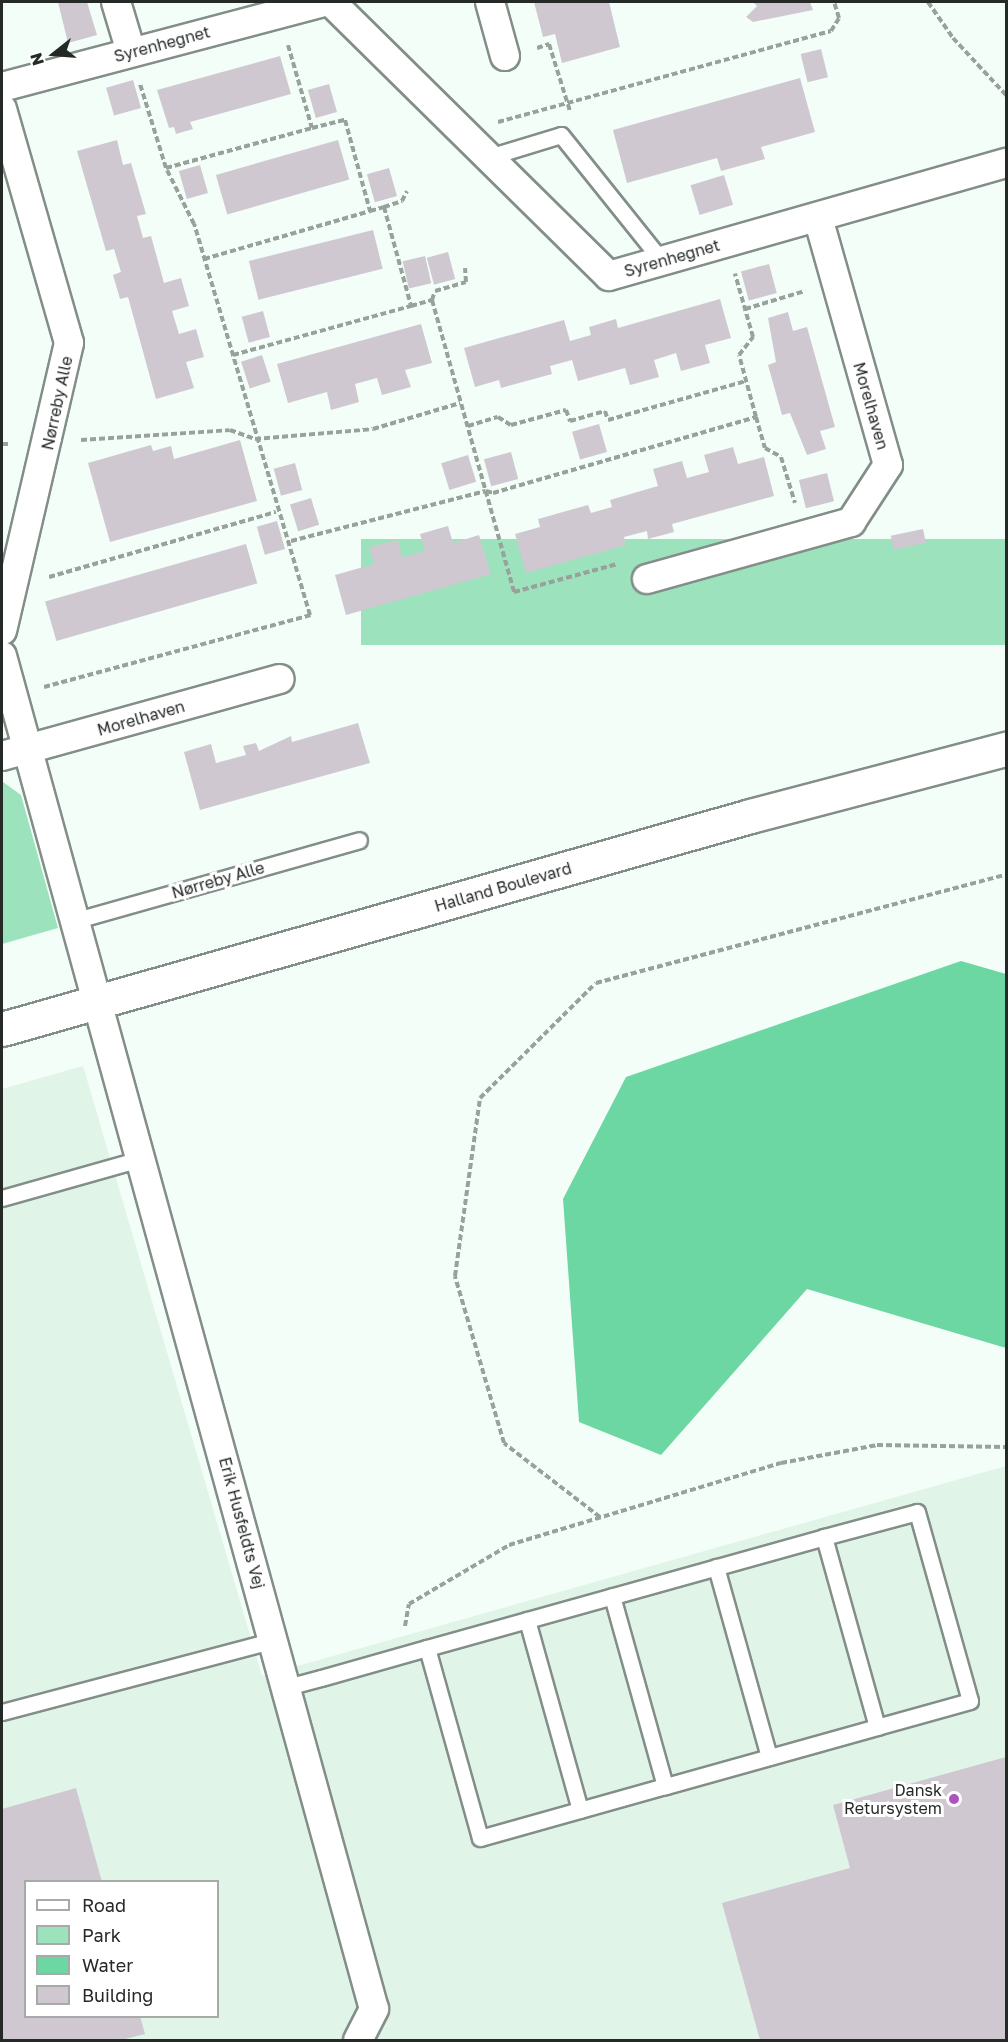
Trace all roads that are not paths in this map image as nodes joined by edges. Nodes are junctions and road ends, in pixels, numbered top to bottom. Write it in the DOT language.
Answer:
graph roads {
  1 [pos="117,2"];
  2 [pos="324,2"];
  3 [pos="331,2"];
  4 [pos="490,2"];
  5 [pos="130,52"];
  6 [pos="505,56"];
  7 [pos="2,87"];
  8 [pos="2,109"];
  9 [pos="489,157"];
  10 [pos="1006,163"];
  11 [pos="818,217"];
  12 [pos="662,261"];
  13 [pos="647,579"];
  14 [pos="8,591"];
  15 [pos="2,630"];
  16 [pos="2,656"];
  17 [pos="280,679"];
  18 [pos="1006,749"];
  19 [pos="14,753"];
  20 [pos="359,840"];
  21 [pos="77,920"];
  22 [pos="100,1003"];
  23 [pos="2,1029"];
  24 [pos="143,1158"];
  25 [pos="2,1198"];
  26 [pos="824,1537"];
  27 [pos="716,1567"];
  28 [pos="612,1596"];
  29 [pos="527,1620"];
  30 [pos="274,1640"];
  31 [pos="427,1648"];
  32 [pos="287,1687"];
  33 [pos="2,1712"];
  34 [pos="877,1727"];
  35 [pos="769,1757"];
  36 [pos="665,1786"];
  37 [pos="580,1810"];
  38 [pos="358,2040"];
  1 -- 5 [label="street"];
  2 -- 5 [label="street, Syrenhegnet"];
  3 -- 9 [label="street, Syrenhegnet"];
  4 -- 6 [label="street"];
  5 -- 7 [label="street, Syrenhegnet"];
  8 -- 14 [label="street, Nørreby Alle"];
  9 -- 12 [label="street, Syrenhegnet"];
  9 -- 12 [label="lane"];
  10 -- 11 [label="street, Syrenhegnet"];
  11 -- 12 [label="street, Syrenhegnet"];
  11 -- 13 [label="street, Morelhaven"];
  14 -- 15 [label="street, Nørreby Alle"];
  16 -- 19 [label="street"];
  17 -- 19 [label="street, Morelhaven"];
  18 -- 22 [label="street, Halland Boulevard"];
  19 -- 21 [label="street"];
  20 -- 21 [label="lane, Nørreby Alle"];
  21 -- 22 [label="street"];
  22 -- 23 [label="street, Halland Boulevard"];
  22 -- 24 [label="street, Erik Husfeldts Vej"];
  24 -- 25 [label="lane"];
  24 -- 30 [label="street, Erik Husfeldts Vej"];
  26 -- 27 [label="lane"];
  26 -- 34 [label="lane"];
  26 -- 34 [label="lane"];
  27 -- 28 [label="lane"];
  27 -- 35 [label="lane"];
  28 -- 29 [label="lane"];
  28 -- 36 [label="lane"];
  29 -- 31 [label="lane"];
  29 -- 37 [label="lane"];
  30 -- 32 [label="street, Erik Husfeldts Vej"];
  30 -- 33 [label="lane"];
  31 -- 32 [label="lane"];
  31 -- 37 [label="lane"];
  32 -- 38 [label="street, Erik Husfeldts Vej"];
  34 -- 35 [label="lane"];
  35 -- 36 [label="lane"];
  36 -- 37 [label="lane"];
}
